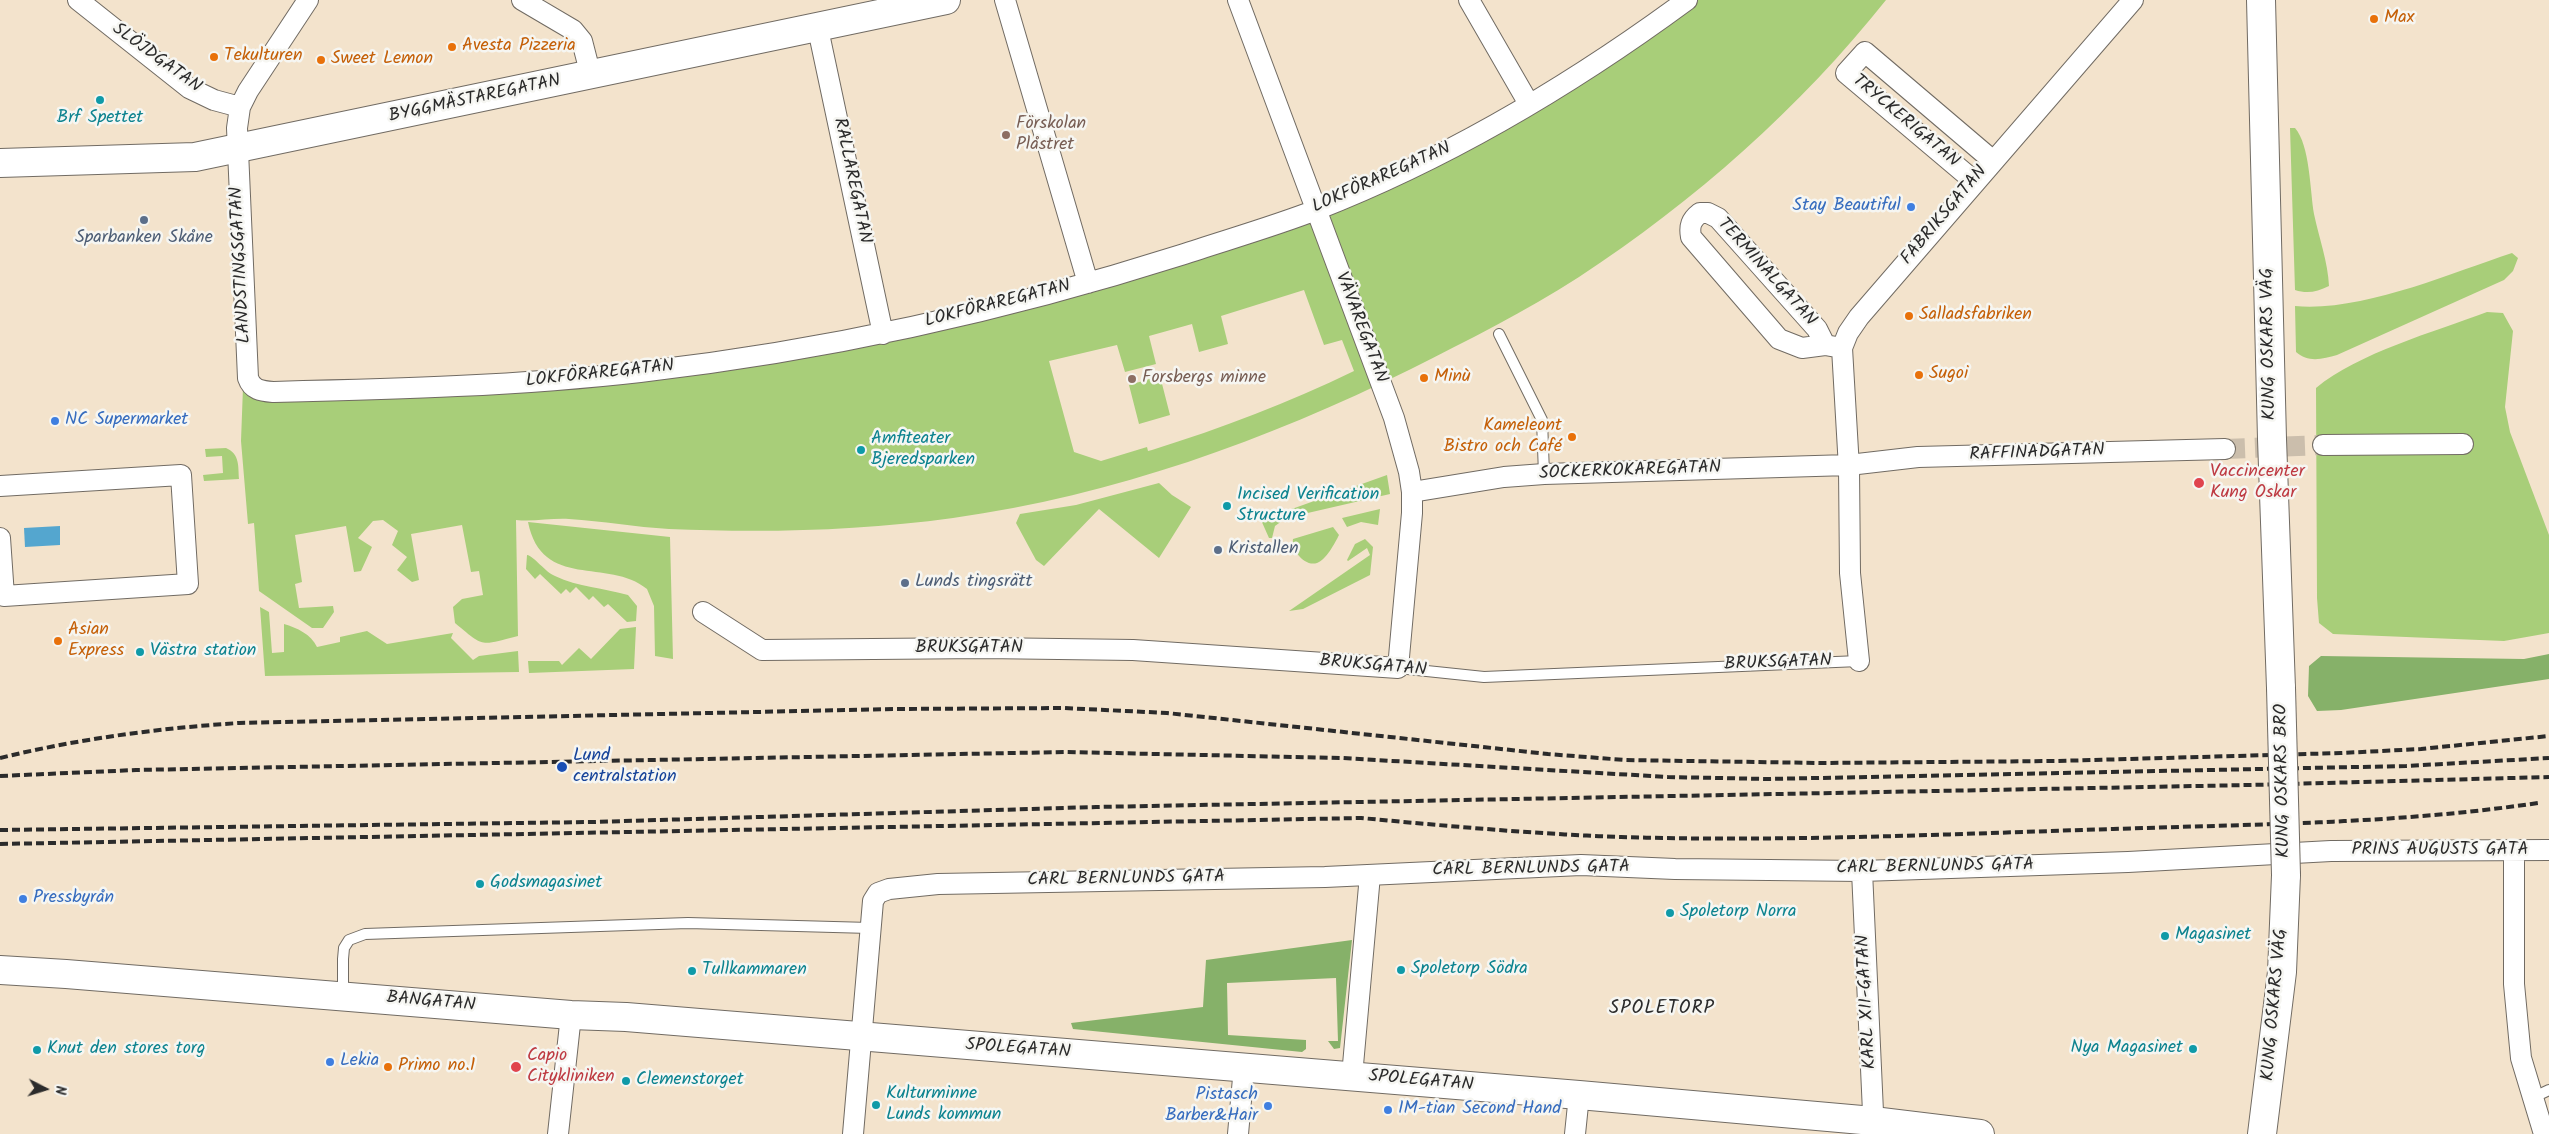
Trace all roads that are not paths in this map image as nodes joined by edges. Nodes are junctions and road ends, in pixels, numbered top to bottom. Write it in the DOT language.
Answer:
graph roads {
  1 [pos="78,0"];
  2 [pos="308,0"];
  3 [pos="522,0"];
  4 [pos="946,0"];
  5 [pos="1005,0"];
  6 [pos="1238,0"];
  7 [pos="1469,0"];
  8 [pos="1687,0"];
  9 [pos="2261,0"];
  10 [pos="2126,2"];
  11 [pos="914,4"];
  12 [pos="818,29"];
  13 [pos="591,76"];
  14 [pos="1529,104"];
  15 [pos="240,107"];
  16 [pos="237,148"];
  17 [pos="1992,160"];
  18 [pos="0,163"];
  19 [pos="1974,180"];
  20 [pos="1316,210"];
  21 [pos="1088,282"];
  22 [pos="883,334"];
  23 [pos="1499,334"];
  24 [pos="1834,346"];
  25 [pos="250,382"];
  26 [pos="2463,444"];
  27 [pos="2323,445"];
  28 [pos="2225,448"];
  29 [pos="1849,465"];
  30 [pos="1544,474"];
  31 [pos="0,486"];
  32 [pos="1412,492"];
  33 [pos="0,538"];
  34 [pos="703,612"];
  35 [pos="1859,661"];
  36 [pos="1398,668"];
  37 [pos="2281,688"];
  38 [pos="2514,850"];
  39 [pos="2549,850"];
  40 [pos="2331,851"];
  41 [pos="1862,871"];
  42 [pos="1370,875"];
  43 [pos="2286,875"];
  44 [pos="870,928"];
  45 [pos="0,970"];
  46 [pos="342,996"];
  47 [pos="572,1014"];
  48 [pos="862,1038"];
  49 [pos="1244,1067"];
  50 [pos="1352,1076"];
  51 [pos="2540,1094"];
  52 [pos="1579,1095"];
  53 [pos="1873,1128"];
  54 [pos="558,1134"];
  55 [pos="853,1134"];
  56 [pos="1238,1134"];
  57 [pos="1575,1134"];
  58 [pos="1980,1134"];
  59 [pos="2262,1134"];
  60 [pos="2544,1134"];
  1 -- 15 [label="street, SLÖJDGATAN"];
  2 -- 15 [label="street"];
  3 -- 13 [label="street"];
  4 -- 11 [label="street, BYGGMÄSTAREGATAN"];
  5 -- 21 [label="street"];
  6 -- 20 [label="street, VÄVAREGATAN"];
  7 -- 14 [label="street"];
  8 -- 14 [label="street, LOKFÖRAREGATAN"];
  9 -- 37 [label="street, KUNG OSKARS VÄG"];
  10 -- 17 [label="street, FABRIKSGATAN"];
  11 -- 12 [label="street, BYGGMÄSTAREGATAN"];
  12 -- 13 [label="street, BYGGMÄSTAREGATAN"];
  12 -- 22 [label="street, RALLAREGATAN"];
  13 -- 16 [label="street, BYGGMÄSTAREGATAN"];
  14 -- 20 [label="street, LOKFÖRAREGATAN"];
  15 -- 16 [label="street, LANDSTINGSGATAN"];
  16 -- 18 [label="street, BYGGMÄSTAREGATAN"];
  16 -- 25 [label="street, LANDSTINGSGATAN"];
  17 -- 19 [label="street, FABRIKSGATAN"];
  17 -- 19 [label="street, TRYCKERIGATAN"];
  19 -- 24 [label="street, FABRIKSGATAN"];
  20 -- 21 [label="street, LOKFÖRAREGATAN"];
  20 -- 32 [label="street, VÄVAREGATAN"];
  21 -- 22 [label="street, LOKFÖRAREGATAN"];
  22 -- 25 [label="street, LOKFÖRAREGATAN"];
  23 -- 30 [label="lane"];
  24 -- 24 [label="street, TERMINALGATAN"];
  24 -- 29 [label="street, FABRIKSGATAN"];
  26 -- 27 [label="street"];
  28 -- 29 [label="street, RAFFINADGATAN"];
  29 -- 30 [label="street, SOCKERKOKAREGATAN"];
  29 -- 35 [label="street, BRUKSGATAN"];
  30 -- 32 [label="street, SOCKERKOKAREGATAN"];
  31 -- 33 [label="street"];
  32 -- 36 [label="street, VÄVAREGATAN"];
  34 -- 36 [label="street, BRUKSGATAN"];
  35 -- 36 [label="lane, BRUKSGATAN"];
  37 -- 43 [label="street, KUNG OSKARS BRO, bridge"];
  38 -- 39 [label="street, PRINS AUGUSTS GATA"];
  38 -- 40 [label="street, PRINS AUGUSTS GATA"];
  38 -- 51 [label="street"];
  40 -- 41 [label="street, CARL BERNLUNDS GATA"];
  41 -- 42 [label="street, CARL BERNLUNDS GATA"];
  41 -- 53 [label="street, KARL XII-GATAN"];
  42 -- 44 [label="street, CARL BERNLUNDS GATA"];
  42 -- 50 [label="street"];
  43 -- 59 [label="street, KUNG OSKARS VÄG"];
  44 -- 46 [label="lane"];
  44 -- 48 [label="street, CARL BERNLUNDS GATA"];
  45 -- 46 [label="street, BANGATAN"];
  46 -- 47 [label="street, BANGATAN"];
  47 -- 48 [label="street, BANGATAN"];
  47 -- 54 [label="street"];
  48 -- 49 [label="street, SPOLEGATAN"];
  48 -- 55 [label="street"];
  49 -- 50 [label="street, SPOLEGATAN"];
  49 -- 56 [label="street"];
  50 -- 52 [label="street, SPOLEGATAN"];
  51 -- 60 [label="street"];
  52 -- 53 [label="street, SPOLEGATAN"];
  52 -- 57 [label="street"];
  53 -- 58 [label="street, SPOLEGATAN"];
}
